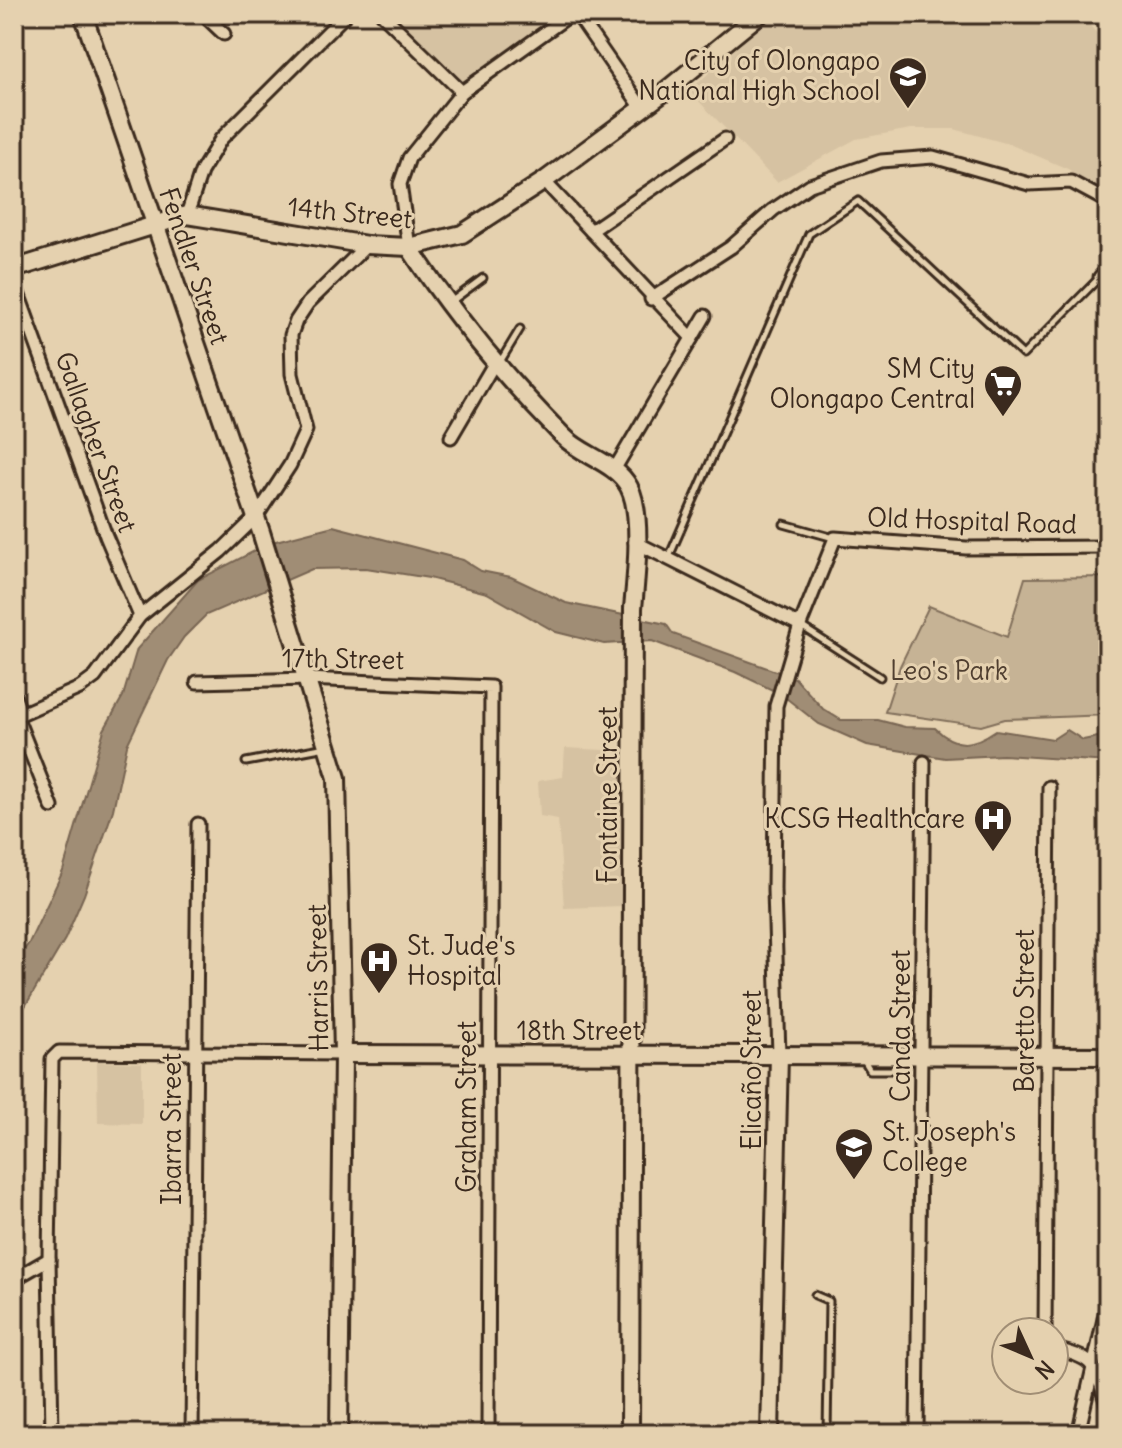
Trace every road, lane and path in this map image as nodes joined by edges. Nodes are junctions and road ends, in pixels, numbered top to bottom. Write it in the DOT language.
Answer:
graph roads {
  1 [pos="83,14"];
  2 [pos="203,14"];
  3 [pos="346,14"];
  4 [pos="382,14"];
  5 [pos="574,14"];
  6 [pos="760,14"];
  7 [pos="224,34"];
  8 [pos="462,92"];
  9 [pos="642,108"];
  10 [pos="725,139"];
  11 [pos="544,181"];
  12 [pos="1108,202"];
  13 [pos="187,215"];
  14 [pos="153,224"];
  15 [pos="591,231"];
  16 [pos="367,245"];
  17 [pos="409,247"];
  18 [pos="14,269"];
  19 [pos="1105,277"];
  20 [pos="483,278"];
  21 [pos="14,282"];
  22 [pos="651,299"];
  23 [pos="448,303"];
  24 [pos="705,316"];
  25 [pos="520,329"];
  26 [pos="692,338"];
  27 [pos="497,364"];
  28 [pos="451,437"];
  29 [pos="614,470"];
  30 [pos="784,524"];
  31 [pos="259,525"];
  32 [pos="835,538"];
  33 [pos="635,542"];
  34 [pos="1108,547"];
  35 [pos="669,557"];
  36 [pos="140,616"];
  37 [pos="800,625"];
  38 [pos="880,677"];
  39 [pos="306,679"];
  40 [pos="197,682"];
  41 [pos="489,685"];
  42 [pos="14,695"];
  43 [pos="17,716"];
  44 [pos="327,747"];
  45 [pos="246,762"];
  46 [pos="924,762"];
  47 [pos="1049,787"];
  48 [pos="52,807"];
  49 [pos="198,824"];
  50 [pos="195,1054"];
  51 [pos="343,1054"];
  52 [pos="489,1054"];
  53 [pos="1047,1054"];
  54 [pos="779,1055"];
  55 [pos="630,1056"];
  56 [pos="1108,1056"];
  57 [pos="923,1058"];
  58 [pos="49,1259"];
  59 [pos="14,1279"];
  60 [pos="815,1295"];
  61 [pos="1108,1301"];
  62 [pos="1045,1316"];
  63 [pos="1070,1352"];
  64 [pos="1093,1365"];
  65 [pos="1108,1407"];
  66 [pos="52,1434"];
  67 [pos="192,1434"];
  68 [pos="339,1434"];
  69 [pos="488,1434"];
  70 [pos="630,1434"];
  71 [pos="770,1434"];
  72 [pos="827,1434"];
  73 [pos="917,1434"];
  74 [pos="1078,1434"];
  1 -- 14 [label="main road, Fendler Street"];
  2 -- 7 [label="street"];
  3 -- 13 [label="street"];
  4 -- 8 [label="street"];
  5 -- 8 [label="street"];
  5 -- 9 [label="street"];
  6 -- 9 [label="main road, 14th Street"];
  8 -- 17 [label="street"];
  9 -- 11 [label="main road, 14th Street"];
  10 -- 15 [label="street"];
  11 -- 15 [label="street"];
  11 -- 17 [label="main road, 14th Street"];
  12 -- 22 [label="street"];
  13 -- 14 [label="main road, 14th Street"];
  13 -- 16 [label="main road, 14th Street"];
  14 -- 18 [label="main road, 14th Street"];
  14 -- 31 [label="main road, Fendler Street"];
  15 -- 22 [label="street"];
  16 -- 17 [label="main road, 14th Street"];
  16 -- 31 [label="street"];
  17 -- 23 [label="main road, Fontaine Street"];
  19 -- 35 [label="lane"];
  20 -- 23 [label="lane"];
  21 -- 36 [label="street, Gallagher Street"];
  22 -- 26 [label="street"];
  23 -- 27 [label="main road, Fontaine Street"];
  24 -- 26 [label="street"];
  25 -- 27 [label="lane"];
  26 -- 29 [label="street"];
  27 -- 28 [label="street"];
  27 -- 29 [label="main road, Fontaine Street"];
  29 -- 33 [label="main road, Fontaine Street"];
  30 -- 32 [label="lane"];
  31 -- 36 [label="street"];
  31 -- 39 [label="main road, Harris Street"];
  32 -- 34 [label="street, Old Hospital Road"];
  32 -- 37 [label="street, Elicaño Street"];
  33 -- 35 [label="street"];
  33 -- 55 [label="main road, Fontaine Street"];
  35 -- 37 [label="street"];
  36 -- 43 [label="street"];
  37 -- 38 [label="lane"];
  37 -- 54 [label="street, Elicaño Street"];
  39 -- 40 [label="street, 17th Street"];
  39 -- 41 [label="street, 17th Street"];
  39 -- 44 [label="main road, Harris Street"];
  41 -- 52 [label="street, Graham Street"];
  42 -- 43 [label="street"];
  43 -- 48 [label="street"];
  44 -- 45 [label="lane"];
  44 -- 51 [label="main road, Harris Street"];
  46 -- 57 [label="street, Canda Street"];
  47 -- 53 [label="street, Baretto Street"];
  49 -- 50 [label="street, Ibarra Street"];
  50 -- 51 [label="street, 18th Street"];
  50 -- 58 [label="street, 18th Street"];
  50 -- 67 [label="street, Ibarra Street"];
  51 -- 52 [label="main road, 18th Street"];
  51 -- 68 [label="main road, Harris Street"];
  52 -- 55 [label="main road, 18th Street"];
  52 -- 69 [label="street, Graham Street"];
  53 -- 56 [label="main road, 18th Street"];
  53 -- 57 [label="main road, 18th Street"];
  53 -- 62 [label="street, Baretto Street"];
  54 -- 55 [label="main road, 18th Street"];
  54 -- 57 [label="main road, 18th Street"];
  54 -- 71 [label="main road, Elicaño Street"];
  55 -- 70 [label="main road, Fontaine Street"];
  57 -- 73 [label="street, Canda Street"];
  58 -- 59 [label="street"];
  58 -- 66 [label="street"];
  60 -- 72 [label="lane"];
  61 -- 64 [label="street"];
  63 -- 64 [label="street"];
  64 -- 65 [label="street"];
  64 -- 74 [label="street"];
}
